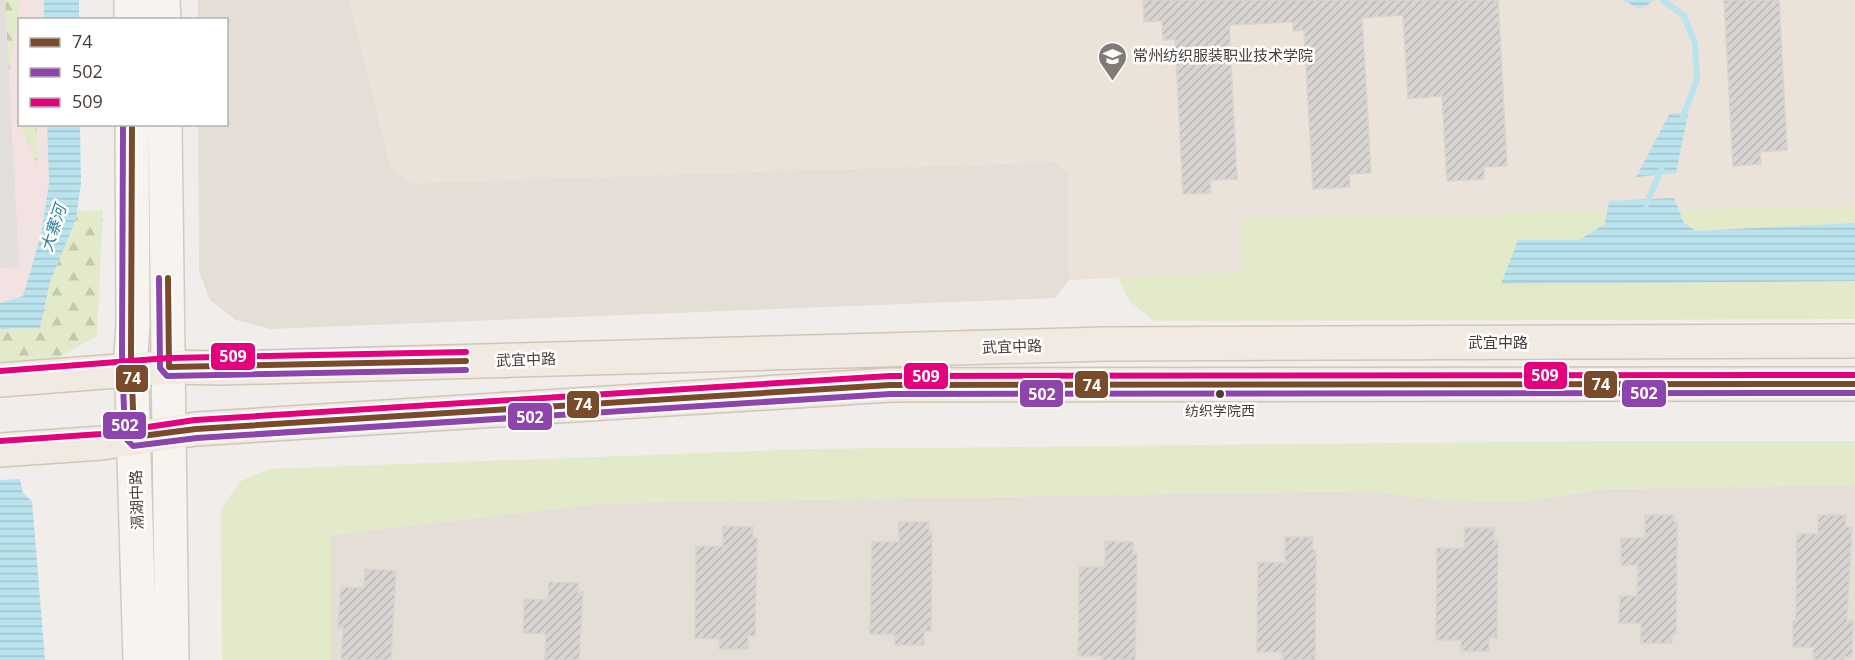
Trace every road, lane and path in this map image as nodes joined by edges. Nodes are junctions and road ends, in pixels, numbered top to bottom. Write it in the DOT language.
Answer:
graph roads {
  1 [pos="131,0"];
  2 [pos="164,0"];
  3 [pos="131,18"];
  4 [pos="164,18"];
  5 [pos="132,126"];
  6 [pos="165,126"];
  7 [pos="1855,341"];
  8 [pos="169,367"];
  9 [pos="132,372"];
  10 [pos="0,380"];
  11 [pos="1855,384"];
  12 [pos="171,432"];
  13 [pos="134,437"];
  14 [pos="0,450"];
  15 [pos="140,660"];
  16 [pos="172,660"];
  1 -- 3 [label="main road"];
  2 -- 4 [label="main road"];
  5 -- 9 [label="main road, 滆湖中路"];
  6 -- 8 [label="main road"];
  7 -- 8 [label="main road, 武宜中路"];
  8 -- 9 [label="main road, 武宜中路"];
  8 -- 12 [label="main road"];
  9 -- 10 [label="main road"];
  9 -- 13 [label="main road, 滆湖中路"];
  11 -- 12 [label="main road"];
  12 -- 13 [label="main road"];
  12 -- 16 [label="main road"];
  13 -- 14 [label="main road"];
  13 -- 15 [label="main road, 滆湖中路"];
}
